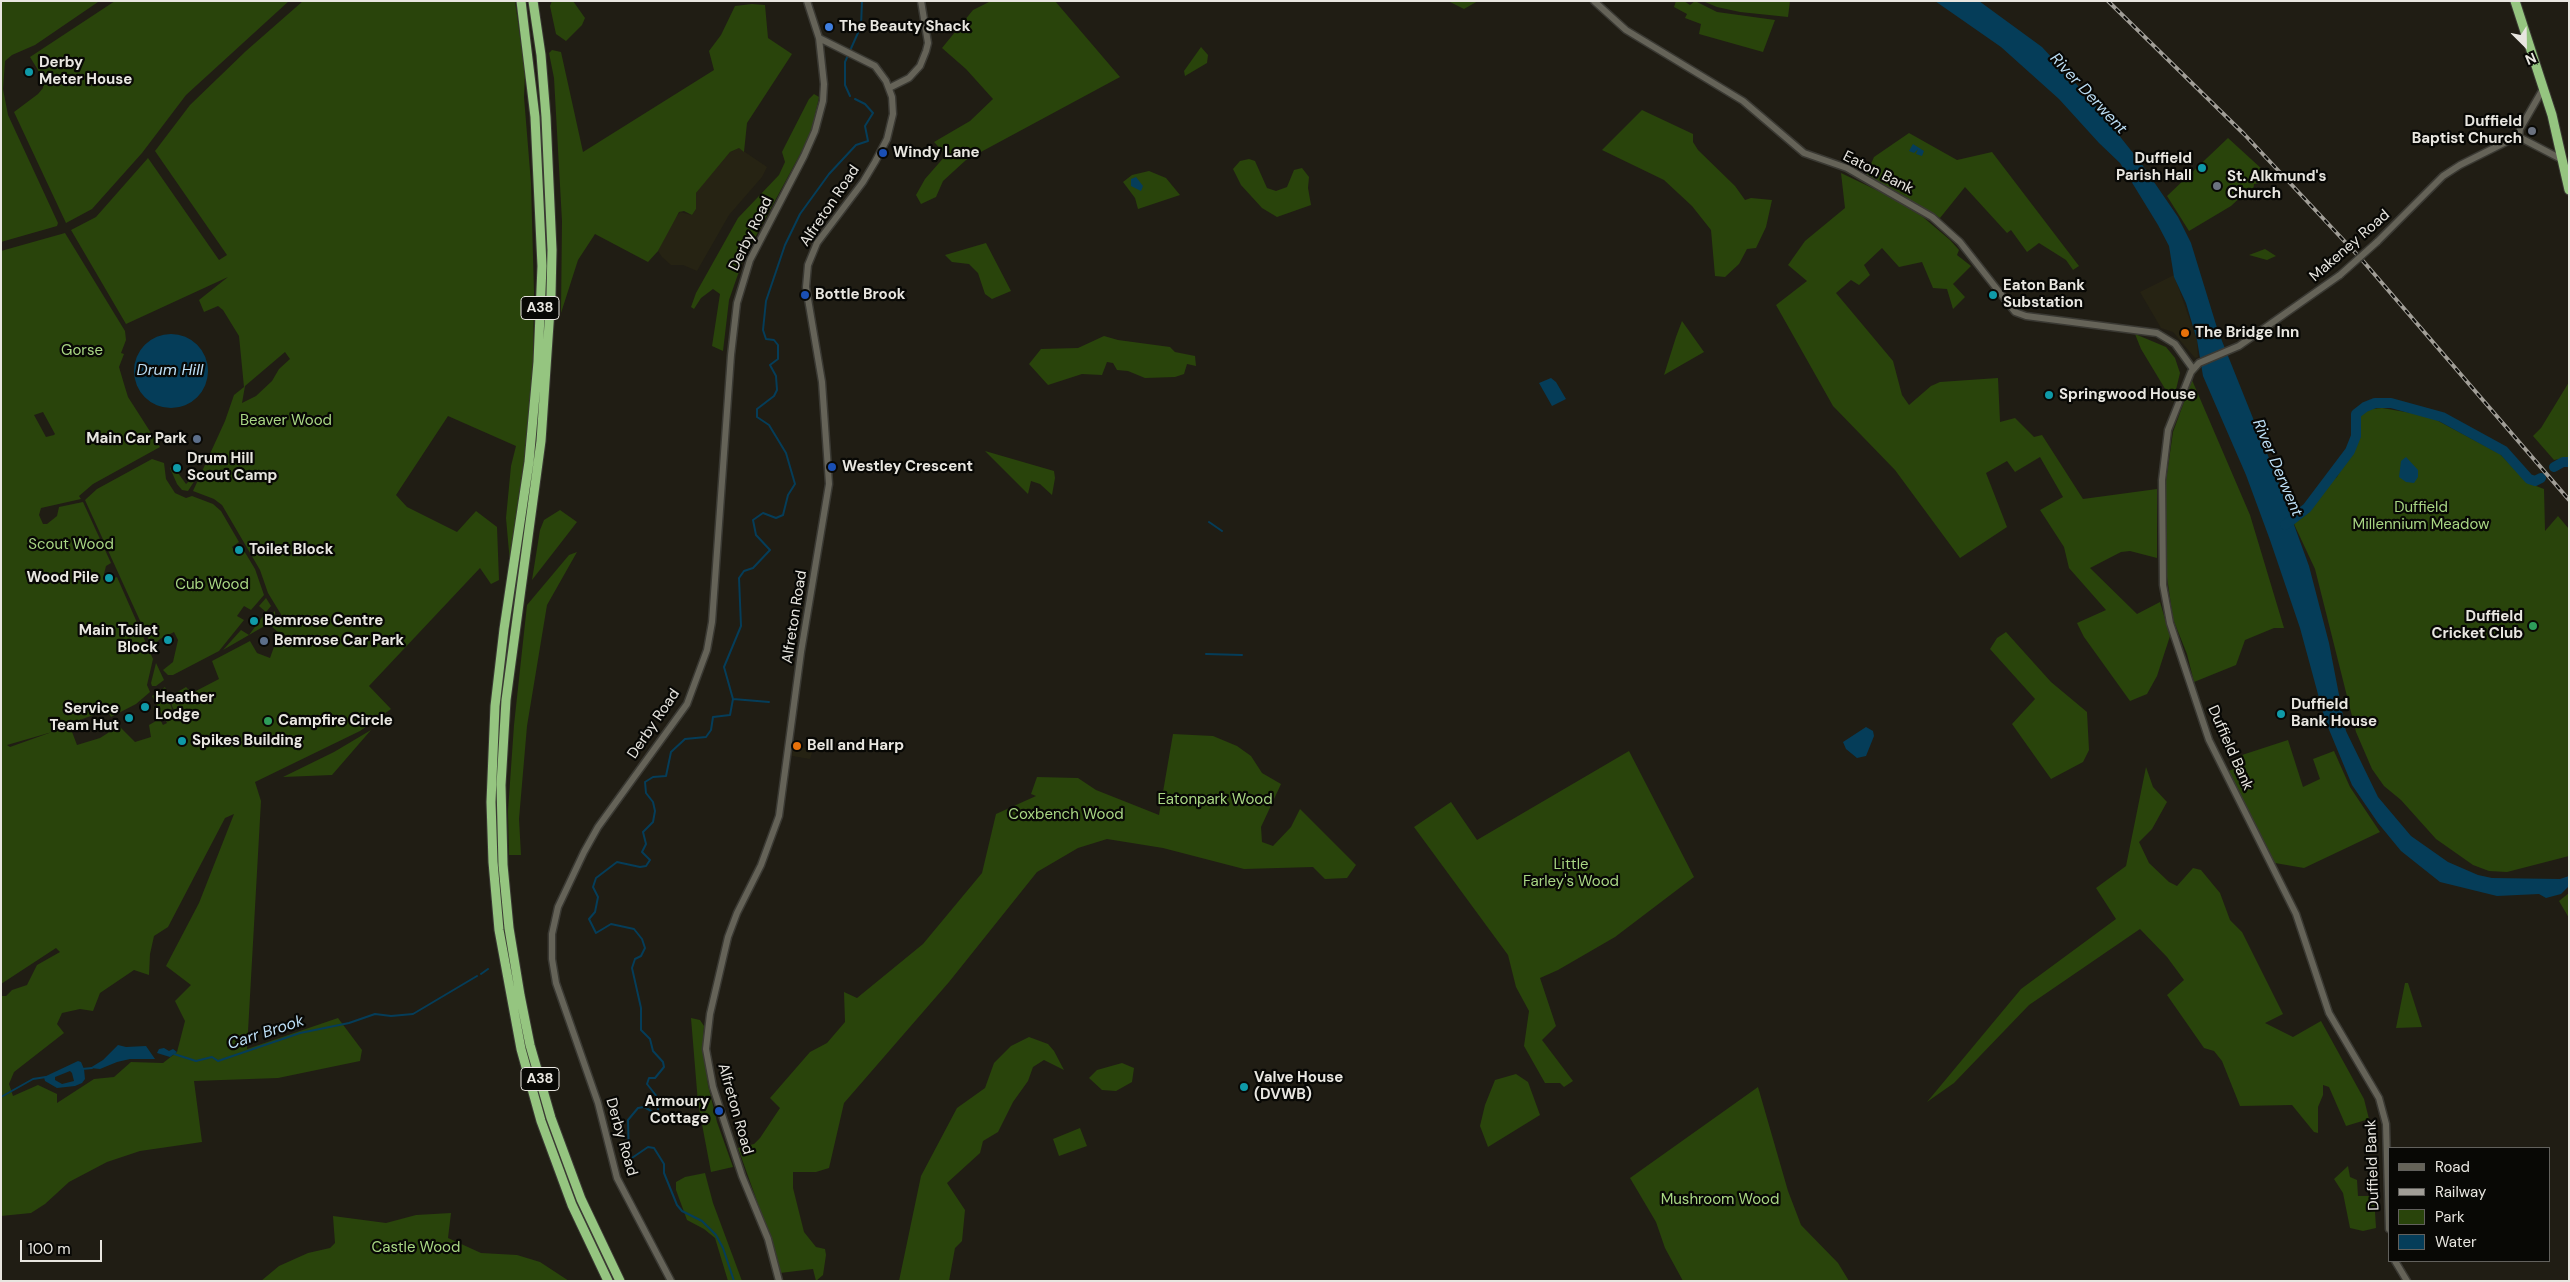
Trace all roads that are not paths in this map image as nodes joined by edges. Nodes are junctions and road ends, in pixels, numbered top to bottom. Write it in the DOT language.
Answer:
graph roads {
  1 [pos="521,1"];
  2 [pos="533,1"];
  3 [pos="807,1"];
  4 [pos="921,1"];
  5 [pos="1594,1"];
  6 [pos="2515,1"];
  7 [pos="819,38"];
  8 [pos="889,88"];
  9 [pos="2543,90"];
  10 [pos="2519,137"];
  11 [pos="2563,160"];
  12 [pos="2569,190"];
  13 [pos="2193,369"];
  14 [pos="511,615"];
  15 [pos="2388,1195"];
  16 [pos="2396,1262"];
  17 [pos="608,1281"];
  18 [pos="620,1281"];
  19 [pos="671,1281"];
  20 [pos="779,1281"];
  21 [pos="2407,1281"];
  1 -- 14 [label="highway, A38"];
  2 -- 14 [label="highway, A38"];
  3 -- 7 [label="street"];
  4 -- 8 [label="street"];
  5 -- 13 [label="street, Eaton Bank"];
  6 -- 9 [label="highway"];
  7 -- 8 [label="street, Alfreton Road"];
  7 -- 19 [label="street, Derby Road"];
  8 -- 20 [label="street, Alfreton Road"];
  9 -- 10 [label="street"];
  9 -- 11 [label="highway"];
  10 -- 11 [label="street"];
  10 -- 13 [label="street, Makeney Road, bridge"];
  11 -- 12 [label="highway"];
  13 -- 15 [label="street, Duffield Bank"];
  14 -- 17 [label="highway, A38"];
  14 -- 18 [label="highway, A38"];
  16 -- 21 [label="street"];
}
